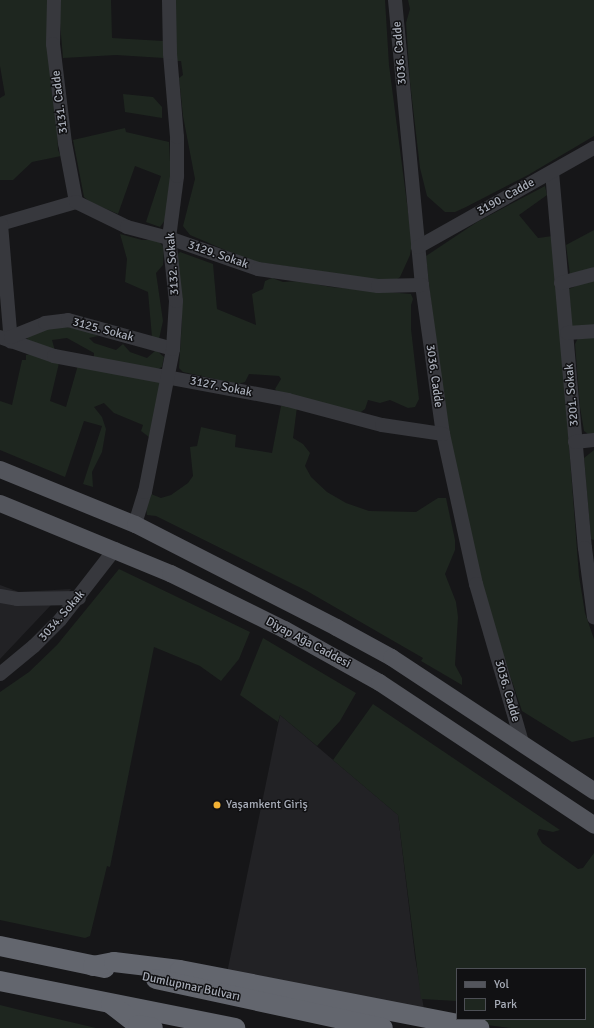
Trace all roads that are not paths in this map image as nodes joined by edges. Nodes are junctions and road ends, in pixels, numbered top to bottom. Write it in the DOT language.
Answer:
graph roads {
  1 [pos="54,0"];
  2 [pos="169,0"];
  3 [pos="395,0"];
  4 [pos="594,148"];
  5 [pos="552,172"];
  6 [pos="76,202"];
  7 [pos="0,224"];
  8 [pos="169,238"];
  9 [pos="418,247"];
  10 [pos="594,274"];
  11 [pos="561,282"];
  12 [pos="422,285"];
  13 [pos="594,331"];
  14 [pos="567,333"];
  15 [pos="8,339"];
  16 [pos="173,349"];
  17 [pos="168,376"];
  18 [pos="443,434"];
  19 [pos="594,440"];
  20 [pos="575,442"];
  21 [pos="0,469"];
  22 [pos="0,502"];
  23 [pos="134,524"];
  24 [pos="589,547"];
  25 [pos="115,549"];
  26 [pos="0,596"];
  27 [pos="79,598"];
  28 [pos="594,617"];
  29 [pos="0,674"];
  30 [pos="522,742"];
  31 [pos="594,791"];
  32 [pos="594,825"];
  33 [pos="0,946"];
  34 [pos="93,966"];
  35 [pos="0,981"];
  36 [pos="108,1001"];
  37 [pos="152,1028"];
  38 [pos="236,1028"];
  39 [pos="383,1028"];
  40 [pos="478,1028"];
  1 -- 6 [label="street, 3131. Cadde"];
  2 -- 8 [label="street, 3132. Sokak"];
  3 -- 9 [label="street, 3036. Cadde"];
  4 -- 5 [label="street, 3190. Cadde"];
  5 -- 9 [label="street, 3190. Cadde"];
  5 -- 11 [label="street, 3201. Sokak"];
  6 -- 7 [label="street"];
  6 -- 8 [label="street, 3129. Sokak"];
  7 -- 15 [label="street"];
  8 -- 12 [label="street, 3129. Sokak"];
  8 -- 16 [label="street, 3132. Sokak"];
  9 -- 12 [label="street, 3036. Cadde"];
  10 -- 11 [label="street"];
  11 -- 14 [label="street, 3201. Sokak"];
  12 -- 18 [label="street, 3036. Cadde"];
  13 -- 14 [label="street"];
  14 -- 20 [label="street, 3201. Sokak"];
  15 -- 16 [label="street, 3125. Sokak"];
  15 -- 17 [label="street, 3127. Sokak"];
  16 -- 17 [label="street, 3132. Sokak"];
  17 -- 18 [label="street, 3127. Sokak"];
  17 -- 23 [label="street, 3132. Sokak"];
  18 -- 30 [label="street, 3036. Cadde"];
  19 -- 20 [label="street"];
  20 -- 24 [label="street, 3201. Sokak"];
  21 -- 23 [label="main road"];
  22 -- 25 [label="main road, Diyap Ağa Caddesi"];
  23 -- 30 [label="main road"];
  24 -- 28 [label="street, 3201. Sokak"];
  25 -- 27 [label="street, 3034. Sokak"];
  25 -- 32 [label="main road, Diyap Ağa Caddesi"];
  26 -- 27 [label="street"];
  27 -- 29 [label="street, 3034. Sokak"];
  30 -- 31 [label="main road"];
  33 -- 34 [label="highway, Dumlupınar Bulvarı"];
  34 -- 39 [label="highway, Dumlupınar Bulvarı"];
  34 -- 40 [label="highway"];
  35 -- 36 [label="highway"];
  36 -- 37 [label="highway"];
  36 -- 38 [label="highway"];
}
